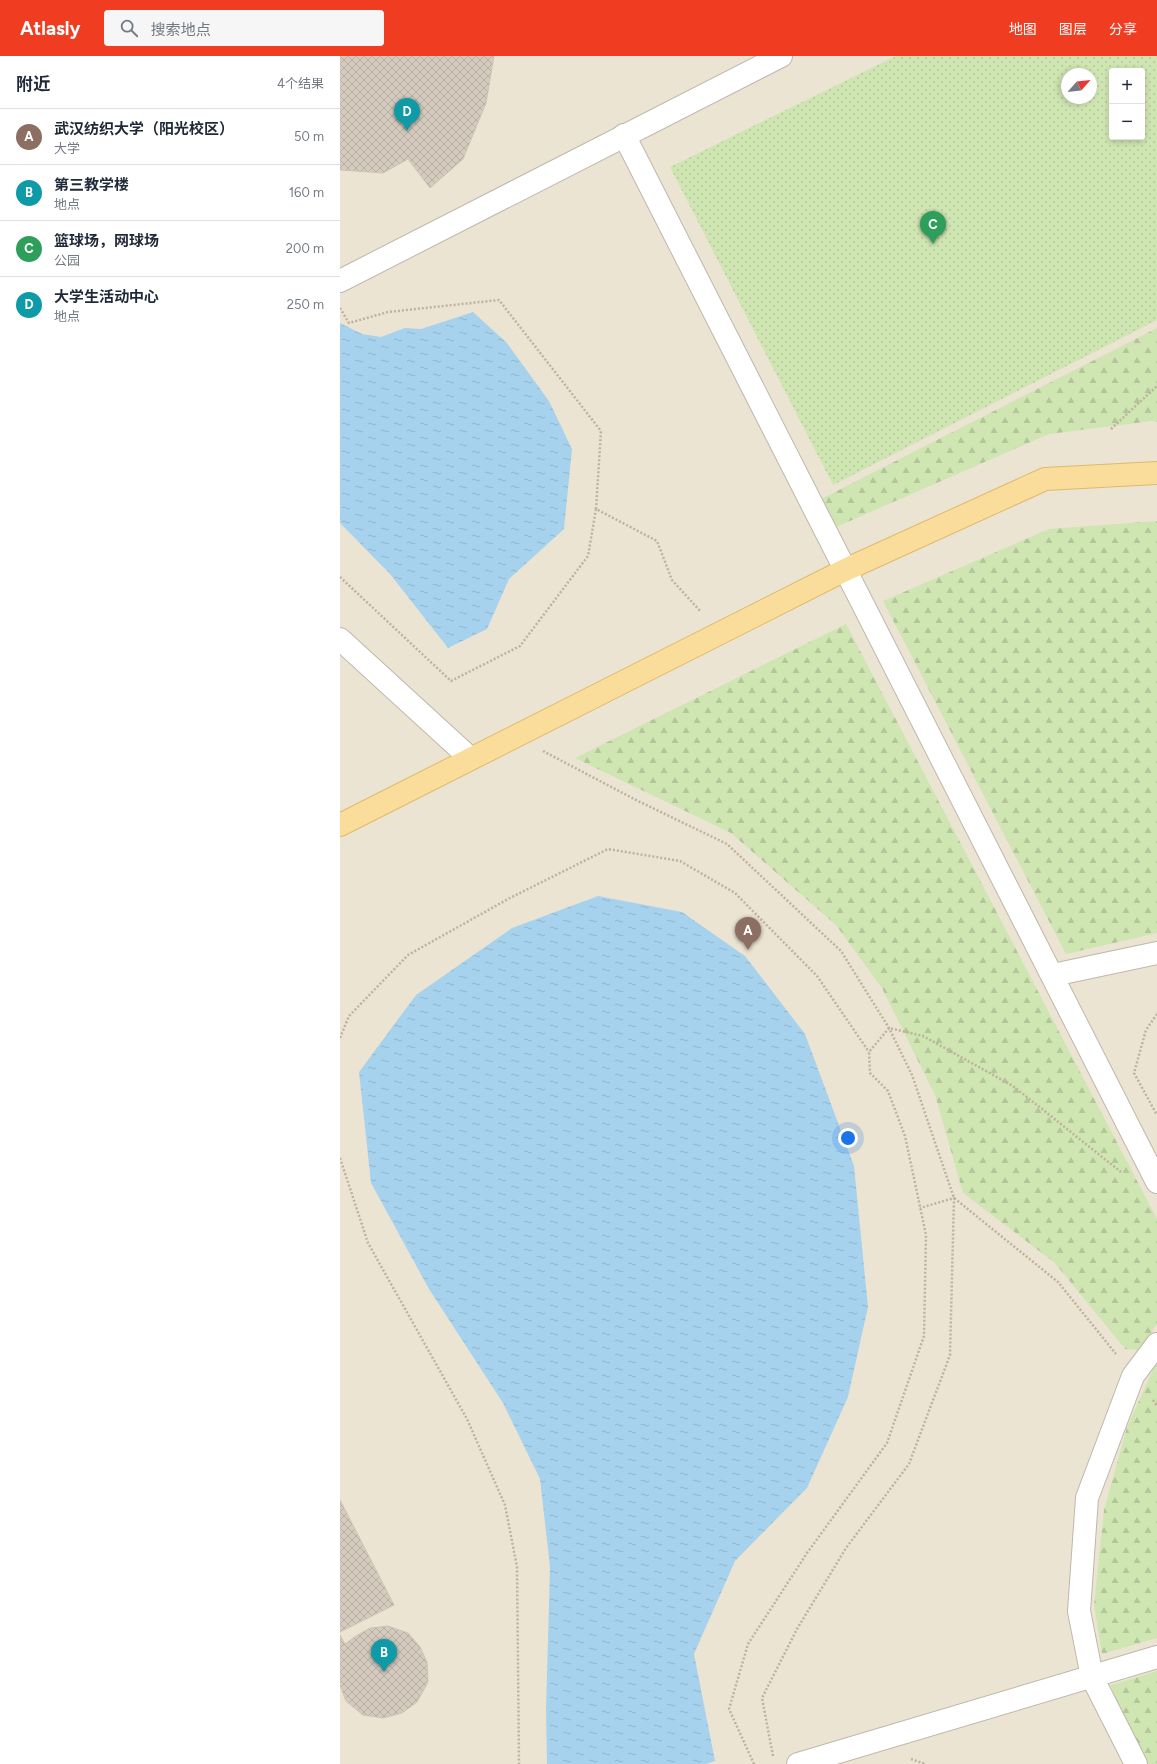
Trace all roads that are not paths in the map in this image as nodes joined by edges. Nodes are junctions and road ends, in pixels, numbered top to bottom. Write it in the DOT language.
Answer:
graph roads {
  1 [pos="781,56"];
  2 [pos="624,135"];
  3 [pos="340,281"];
  4 [pos="1157,473"];
  5 [pos="845,570"];
  6 [pos="340,639"];
  7 [pos="470,758"];
  8 [pos="340,826"];
  9 [pos="1157,953"];
  10 [pos="1053,975"];
  11 [pos="1151,1156"];
  12 [pos="1157,1182"];
  13 [pos="1157,1344"];
  14 [pos="1157,1657"];
  15 [pos="1092,1677"];
  16 [pos="798,1764"];
  17 [pos="1136,1764"];
  1 -- 2 [label="street"];
  2 -- 3 [label="street"];
  2 -- 5 [label="street"];
  4 -- 5 [label="main road"];
  5 -- 7 [label="main road"];
  5 -- 10 [label="street"];
  6 -- 7 [label="street"];
  7 -- 8 [label="main road"];
  9 -- 10 [label="street"];
  10 -- 11 [label="street"];
  11 -- 12 [label="street"];
  13 -- 15 [label="street"];
  14 -- 15 [label="street"];
  15 -- 16 [label="street"];
  15 -- 17 [label="street"];
}
